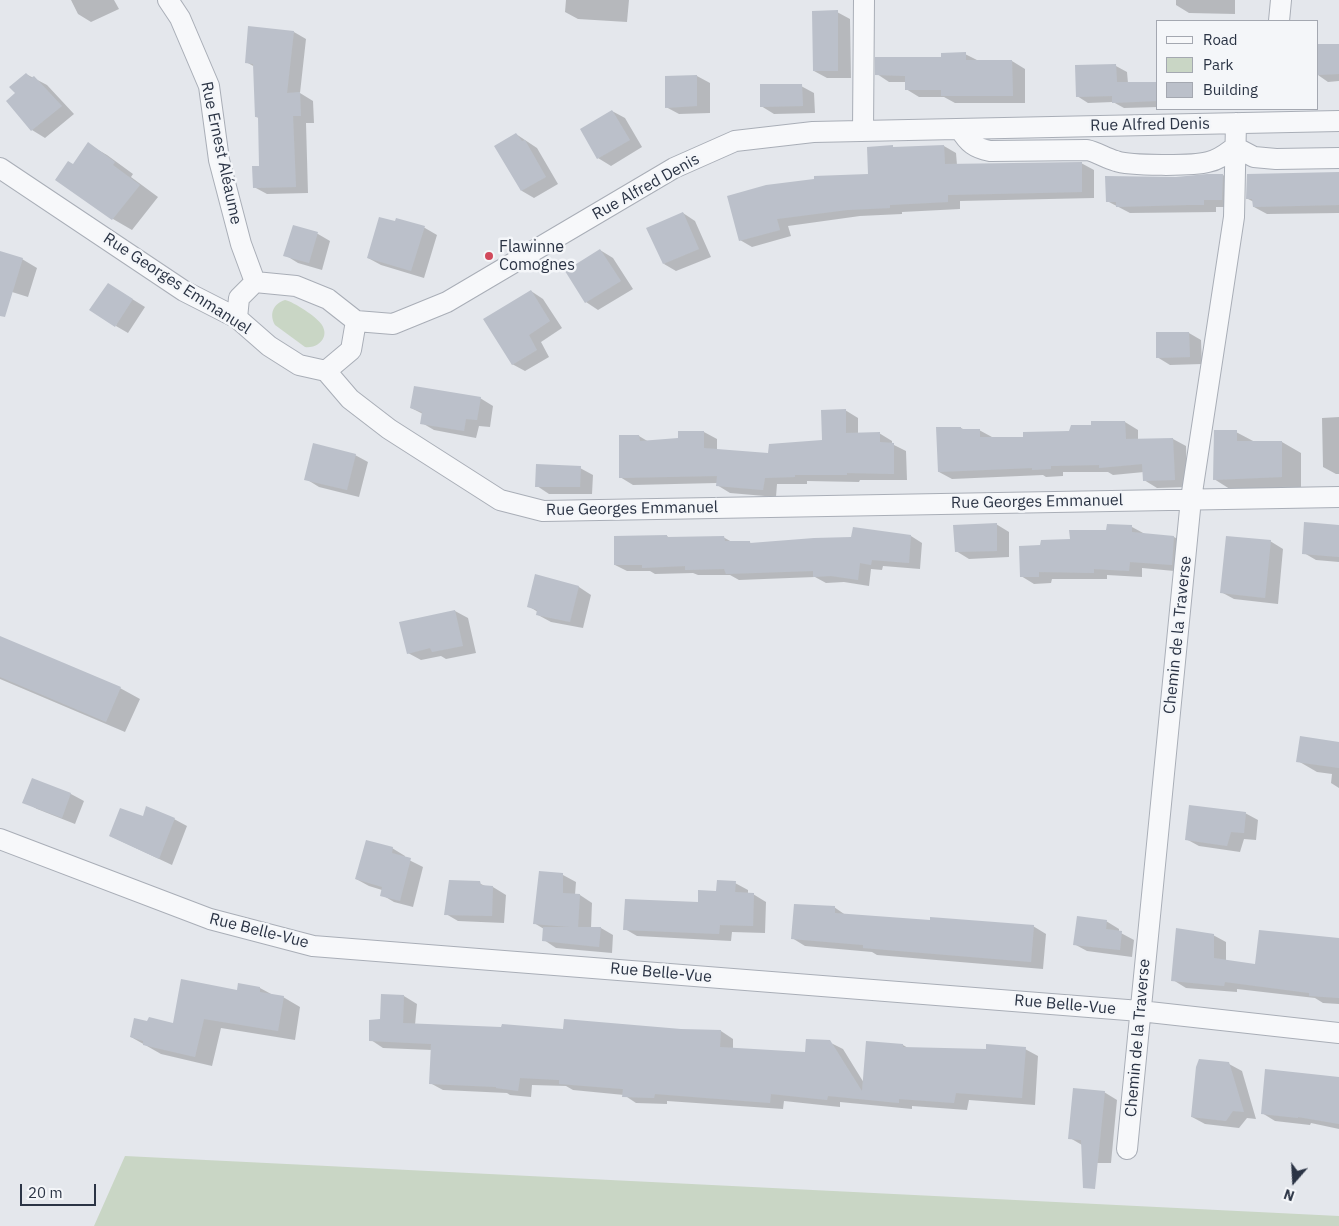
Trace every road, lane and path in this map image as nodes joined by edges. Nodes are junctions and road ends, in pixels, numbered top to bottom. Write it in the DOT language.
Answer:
graph roads {
  1 [pos="168,0"];
  2 [pos="864,0"];
  3 [pos="1281,0"];
  4 [pos="1279,20"];
  5 [pos="1270,116"];
  6 [pos="1339,121"];
  7 [pos="1236,123"];
  8 [pos="960,129"];
  9 [pos="863,131"];
  10 [pos="1235,147"];
  11 [pos="1339,158"];
  12 [pos="0,168"];
  13 [pos="255,282"];
  14 [pos="236,318"];
  15 [pos="356,321"];
  16 [pos="326,371"];
  17 [pos="1339,497"];
  18 [pos="1192,499"];
  19 [pos="0,839"];
  20 [pos="1140,1011"];
  21 [pos="1339,1033"];
  22 [pos="1127,1149"];
  1 -- 13 [label="street, Rue Ernest Aléaume"];
  2 -- 9 [label="street"];
  3 -- 4 [label="street"];
  5 -- 6 [label="street, Rue Alfred Denis"];
  5 -- 7 [label="street, Rue Alfred Denis"];
  7 -- 8 [label="street, Rue Alfred Denis"];
  7 -- 10 [label="street, Chemin de la Traverse"];
  8 -- 9 [label="street, Rue Alfred Denis"];
  8 -- 10 [label="street, Rue Alfred Denis"];
  9 -- 15 [label="street, Rue Alfred Denis"];
  10 -- 11 [label="street"];
  10 -- 18 [label="street, Chemin de la Traverse"];
  12 -- 14 [label="street, Rue Georges Emmanuel"];
  13 -- 14 [label="street"];
  13 -- 15 [label="street"];
  14 -- 16 [label="street, Rue Georges Emmanuel"];
  15 -- 16 [label="street"];
  16 -- 18 [label="street, Rue Georges Emmanuel"];
  17 -- 18 [label="street, Rue Georges Emmanuel"];
  18 -- 20 [label="street, Chemin de la Traverse"];
  19 -- 20 [label="street, Rue Belle-Vue"];
  20 -- 21 [label="street, Rue Belle-Vue"];
  20 -- 22 [label="street, Chemin de la Traverse"];
}
